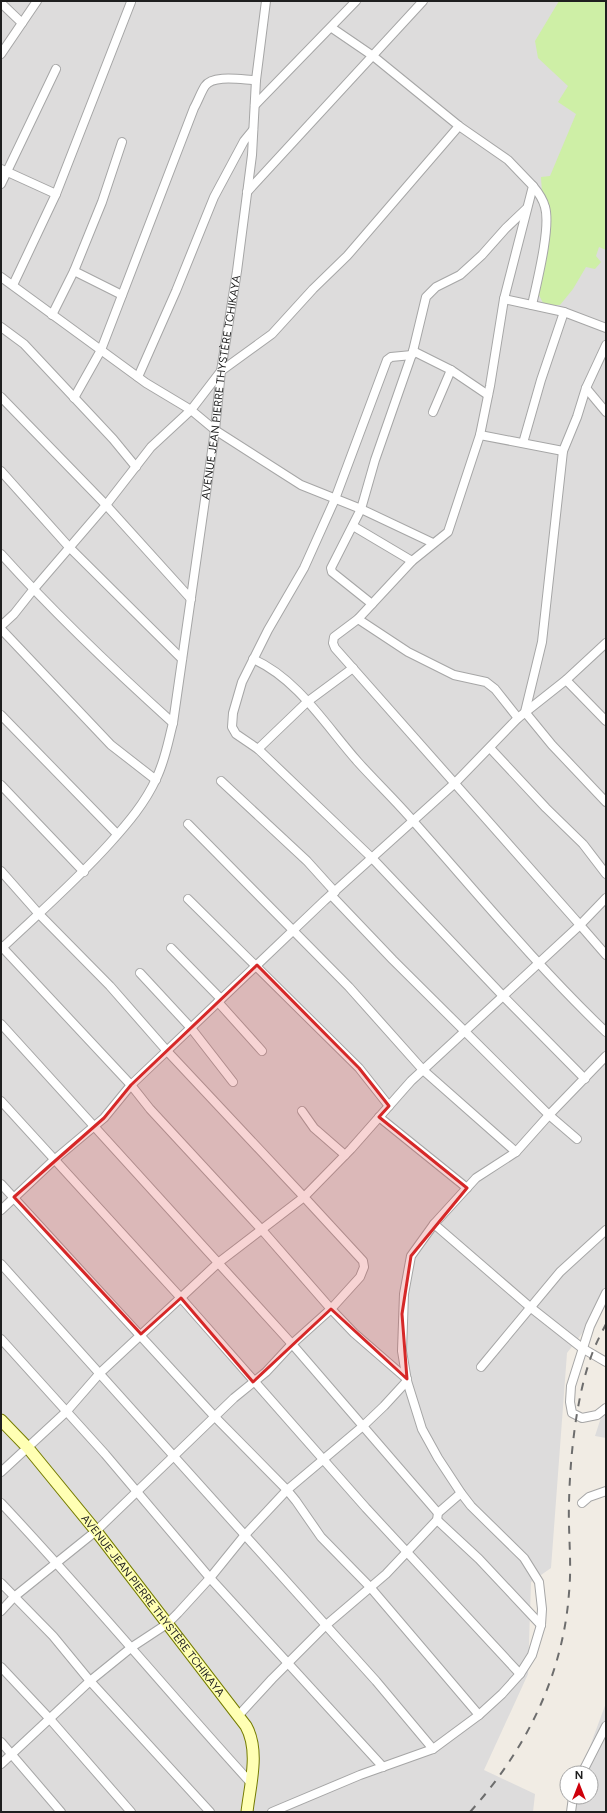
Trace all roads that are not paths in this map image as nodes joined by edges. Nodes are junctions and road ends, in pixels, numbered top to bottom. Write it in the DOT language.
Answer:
graph roads {
  1 [pos="37,1"];
  2 [pos="266,1"];
  3 [pos="356,1"];
  4 [pos="423,1"];
  5 [pos="131,2"];
  6 [pos="1,3"];
  7 [pos="22,23"];
  8 [pos="332,28"];
  9 [pos="1,54"];
  10 [pos="373,56"];
  11 [pos="56,69"];
  12 [pos="256,80"];
  13 [pos="255,105"];
  14 [pos="459,126"];
  15 [pos="253,130"];
  16 [pos="122,142"];
  17 [pos="4,170"];
  18 [pos="1,184"];
  19 [pos="533,186"];
  20 [pos="247,192"];
  21 [pos="56,194"];
  22 [pos="526,208"];
  23 [pos="74,271"];
  24 [pos="1,277"];
  25 [pos="13,285"];
  26 [pos="122,296"];
  27 [pos="504,299"];
  28 [pos="532,305"];
  29 [pos="564,312"];
  30 [pos="52,315"];
  31 [pos="1,327"];
  32 [pos="606,328"];
  33 [pos="606,346"];
  34 [pos="101,350"];
  35 [pos="412,353"];
  36 [pos="451,370"];
  37 [pos="221,371"];
  38 [pos="138,377"];
  39 [pos="586,388"];
  40 [pos="488,395"];
  41 [pos="1,397"];
  42 [pos="74,398"];
  43 [pos="191,410"];
  44 [pos="433,412"];
  45 [pos="606,412"];
  46 [pos="216,430"];
  47 [pos="480,435"];
  48 [pos="523,443"];
  49 [pos="563,452"];
  50 [pos="136,467"];
  51 [pos="1,471"];
  52 [pos="335,499"];
  53 [pos="106,505"];
  54 [pos="361,509"];
  55 [pos="353,526"];
  56 [pos="433,543"];
  57 [pos="69,547"];
  58 [pos="1,554"];
  59 [pos="412,561"];
  60 [pos="33,590"];
  61 [pos="191,599"];
  62 [pos="372,604"];
  63 [pos="358,619"];
  64 [pos="1,628"];
  65 [pos="606,643"];
  66 [pos="182,659"];
  67 [pos="253,659"];
  68 [pos="353,668"];
  69 [pos="566,680"];
  70 [pos="307,702"];
  71 [pos="525,712"];
  72 [pos="1,715"];
  73 [pos="518,718"];
  74 [pos="606,721"];
  75 [pos="173,723"];
  76 [pos="490,748"];
  77 [pos="258,749"];
  78 [pos="156,780"];
  79 [pos="221,781"];
  80 [pos="455,783"];
  81 [pos="1,784"];
  82 [pos="606,802"];
  83 [pos="413,821"];
  84 [pos="188,824"];
  85 [pos="117,834"];
  86 [pos="372,858"];
  87 [pos="1,872"];
  88 [pos="84,872"];
  89 [pos="606,874"];
  90 [pos="333,894"];
  91 [pos="606,898"];
  92 [pos="188,899"];
  93 [pos="39,914"];
  94 [pos="580,925"];
  95 [pos="293,931"];
  96 [pos="2,947"];
  97 [pos="171,948"];
  98 [pos="606,955"];
  99 [pos="538,964"];
  100 [pos="257,965"];
  101 [pos="140,973"];
  102 [pos="503,996"];
  103 [pos="220,1001"];
  104 [pos="1,1024"];
  105 [pos="191,1028"];
  106 [pos="465,1031"];
  107 [pos="606,1032"];
  108 [pos="167,1051"];
  109 [pos="262,1051"];
  110 [pos="606,1056"];
  111 [pos="423,1070"];
  112 [pos="585,1079"];
  113 [pos="233,1082"];
  114 [pos="131,1085"];
  115 [pos="1,1101"];
  116 [pos="389,1106"];
  117 [pos="302,1112"];
  118 [pos="549,1115"];
  119 [pos="379,1117"];
  120 [pos="95,1126"];
  121 [pos="577,1139"];
  122 [pos="516,1152"];
  123 [pos="345,1155"];
  124 [pos="54,1160"];
  125 [pos="1,1184"];
  126 [pos="467,1188"];
  127 [pos="14,1197"];
  128 [pos="304,1197"];
  129 [pos="1,1210"];
  130 [pos="434,1224"];
  131 [pos="262,1230"];
  132 [pos="606,1230"];
  133 [pos="599,1236"];
  134 [pos="606,1242"];
  135 [pos="218,1263"];
  136 [pos="1,1264"];
  137 [pos="606,1293"];
  138 [pos="181,1298"];
  139 [pos="530,1307"];
  140 [pos="331,1309"];
  141 [pos="141,1334"];
  142 [pos="1,1339"];
  143 [pos="292,1344"];
  144 [pos="582,1348"];
  145 [pos="606,1362"];
  146 [pos="481,1367"];
  147 [pos="100,1373"];
  148 [pos="407,1380"];
  149 [pos="253,1382"];
  150 [pos="606,1408"];
  151 [pos="66,1412"];
  152 [pos="215,1417"];
  153 [pos="1,1420"];
  154 [pos="363,1426"];
  155 [pos="28,1448"];
  156 [pos="173,1456"];
  157 [pos="325,1460"];
  158 [pos="1,1472"];
  159 [pos="136,1490"];
  160 [pos="287,1490"];
  161 [pos="606,1491"];
  162 [pos="461,1493"];
  163 [pos="1,1503"];
  164 [pos="582,1503"];
  165 [pos="438,1516"];
  166 [pos="96,1531"];
  167 [pos="244,1536"];
  168 [pos="407,1553"];
  169 [pos="56,1563"];
  170 [pos="210,1578"];
  171 [pos="1,1583"];
  172 [pos="370,1587"];
  173 [pos="14,1597"];
  174 [pos="1,1611"];
  175 [pos="167,1624"];
  176 [pos="541,1625"];
  177 [pos="325,1626"];
  178 [pos="132,1647"];
  179 [pos="289,1662"];
  180 [pos="1,1667"];
  181 [pos="520,1674"];
  182 [pos="90,1680"];
  183 [pos="239,1715"];
  184 [pos="479,1715"];
  185 [pos="49,1718"];
  186 [pos="606,1726"];
  187 [pos="1,1742"];
  188 [pos="433,1749"];
  189 [pos="12,1754"];
  190 [pos="1,1764"];
  191 [pos="586,1765"];
  192 [pos="383,1767"];
  193 [pos="250,1782"];
  194 [pos="61,1812"];
  195 [pos="131,1812"];
  196 [pos="210,1812"];
  197 [pos="247,1812"];
  198 [pos="272,1812"];
  1 -- 7 [label="street"];
  2 -- 12 [label="street, AVENUE JEAN PIERRE THYSTÈRE TCHIKAYA"];
  3 -- 8 [label="street"];
  4 -- 10 [label="street"];
  5 -- 21 [label="street"];
  6 -- 7 [label="street"];
  7 -- 9 [label="street"];
  8 -- 10 [label="street"];
  8 -- 13 [label="street"];
  10 -- 14 [label="street"];
  10 -- 20 [label="street"];
  11 -- 17 [label="street"];
  12 -- 13 [label="street, AVENUE JEAN PIERRE THYSTÈRE TCHIKAYA"];
  12 -- 26 [label="street"];
  13 -- 15 [label="street, AVENUE JEAN PIERRE THYSTÈRE TCHIKAYA"];
  14 -- 19 [label="street"];
  14 -- 37 [label="street"];
  15 -- 20 [label="street, AVENUE JEAN PIERRE THYSTÈRE TCHIKAYA"];
  15 -- 38 [label="street"];
  16 -- 23 [label="street"];
  17 -- 18 [label="street"];
  17 -- 21 [label="street"];
  19 -- 22 [label="street"];
  19 -- 28 [label="street"];
  20 -- 37 [label="street, AVENUE JEAN PIERRE THYSTÈRE TCHIKAYA"];
  21 -- 25 [label="street"];
  22 -- 27 [label="street"];
  22 -- 35 [label="street"];
  23 -- 26 [label="street"];
  23 -- 30 [label="street"];
  24 -- 25 [label="street"];
  25 -- 30 [label="street"];
  26 -- 34 [label="street"];
  27 -- 28 [label="street"];
  27 -- 40 [label="street"];
  28 -- 29 [label="street"];
  29 -- 32 [label="street"];
  29 -- 48 [label="street"];
  30 -- 34 [label="street"];
  31 -- 42 [label="street"];
  33 -- 39 [label="street"];
  34 -- 38 [label="street"];
  34 -- 42 [label="street"];
  35 -- 36 [label="street"];
  35 -- 52 [label="street"];
  35 -- 54 [label="street"];
  36 -- 40 [label="street"];
  36 -- 44 [label="street"];
  37 -- 43 [label="street"];
  37 -- 46 [label="street, AVENUE JEAN PIERRE THYSTÈRE TCHIKAYA"];
  38 -- 43 [label="street"];
  39 -- 45 [label="street"];
  39 -- 49 [label="street"];
  40 -- 47 [label="street"];
  41 -- 53 [label="street"];
  42 -- 50 [label="street"];
  43 -- 46 [label="street"];
  43 -- 50 [label="street"];
  46 -- 52 [label="street"];
  46 -- 61 [label="street, AVENUE JEAN PIERRE THYSTÈRE TCHIKAYA"];
  47 -- 48 [label="street"];
  47 -- 56 [label="street"];
  48 -- 49 [label="street"];
  49 -- 71 [label="street"];
  50 -- 53 [label="street"];
  51 -- 57 [label="street"];
  52 -- 54 [label="street"];
  52 -- 67 [label="street"];
  53 -- 57 [label="street"];
  53 -- 61 [label="street"];
  54 -- 55 [label="street"];
  54 -- 56 [label="street"];
  55 -- 59 [label="street"];
  55 -- 62 [label="street"];
  56 -- 59 [label="street"];
  57 -- 60 [label="street"];
  57 -- 66 [label="street"];
  58 -- 60 [label="street"];
  59 -- 62 [label="street"];
  60 -- 64 [label="street"];
  60 -- 75 [label="street"];
  61 -- 66 [label="street, AVENUE JEAN PIERRE THYSTÈRE TCHIKAYA"];
  62 -- 63 [label="street"];
  63 -- 68 [label="street"];
  63 -- 73 [label="street"];
  64 -- 78 [label="street"];
  65 -- 69 [label="street"];
  66 -- 75 [label="street, AVENUE JEAN PIERRE THYSTÈRE TCHIKAYA"];
  67 -- 70 [label="street"];
  67 -- 77 [label="street"];
  68 -- 70 [label="street"];
  68 -- 80 [label="street"];
  69 -- 71 [label="street"];
  69 -- 74 [label="street"];
  70 -- 77 [label="street"];
  70 -- 83 [label="street"];
  71 -- 73 [label="street"];
  71 -- 82 [label="street"];
  72 -- 85 [label="street"];
  73 -- 76 [label="street"];
  75 -- 78 [label="street, AVENUE JEAN PIERRE THYSTÈRE TCHIKAYA"];
  76 -- 80 [label="street"];
  76 -- 89 [label="street"];
  77 -- 86 [label="street"];
  78 -- 85 [label="street, AVENUE JEAN PIERRE THYSTÈRE TCHIKAYA"];
  79 -- 90 [label="street"];
  80 -- 83 [label="street"];
  80 -- 94 [label="street"];
  81 -- 88 [label="street"];
  83 -- 86 [label="street"];
  83 -- 99 [label="street"];
  84 -- 95 [label="street"];
  85 -- 88 [label="street, AVENUE JEAN PIERRE THYSTÈRE TCHIKAYA"];
  86 -- 90 [label="street"];
  86 -- 102 [label="street"];
  87 -- 93 [label="street"];
  88 -- 93 [label="street, AVENUE JEAN PIERRE THYSTÈRE TCHIKAYA"];
  90 -- 95 [label="street"];
  90 -- 106 [label="street"];
  91 -- 94 [label="street"];
  92 -- 100 [label="street"];
  93 -- 96 [label="street, AVENUE JEAN PIERRE THYSTÈRE TCHIKAYA"];
  93 -- 108 [label="street"];
  94 -- 98 [label="street"];
  94 -- 99 [label="street"];
  95 -- 100 [label="street"];
  95 -- 111 [label="street"];
  96 -- 114 [label="street"];
  97 -- 103 [label="street"];
  99 -- 102 [label="street"];
  99 -- 107 [label="street"];
  100 -- 103 [label="street"];
  100 -- 116 [label="street"];
  101 -- 105 [label="street"];
  102 -- 106 [label="street"];
  102 -- 112 [label="street"];
  103 -- 105 [label="street"];
  103 -- 109 [label="street"];
  104 -- 120 [label="street"];
  105 -- 108 [label="street"];
  105 -- 113 [label="street"];
  106 -- 111 [label="street"];
  106 -- 118 [label="street"];
  108 -- 114 [label="street"];
  108 -- 128 [label="street"];
  110 -- 112 [label="street"];
  111 -- 116 [label="street"];
  111 -- 122 [label="street"];
  112 -- 118 [label="street"];
  114 -- 120 [label="street"];
  114 -- 131 [label="street"];
  115 -- 124 [label="street"];
  116 -- 119 [label="street"];
  117 -- 123 [label="street"];
  118 -- 121 [label="street"];
  118 -- 122 [label="street"];
  119 -- 123 [label="street"];
  119 -- 126 [label="street"];
  120 -- 124 [label="street"];
  120 -- 135 [label="street"];
  122 -- 126 [label="street"];
  123 -- 128 [label="street"];
  124 -- 127 [label="street"];
  124 -- 138 [label="street"];
  125 -- 127 [label="street"];
  126 -- 130 [label="street"];
  127 -- 129 [label="street"];
  127 -- 141 [label="street"];
  128 -- 131 [label="street"];
  128 -- 140 [label="street"];
  130 -- 139 [label="street"];
  130 -- 148 [label="street"];
  131 -- 135 [label="street"];
  131 -- 140 [label="street"];
  132 -- 133 [label="street"];
  133 -- 134 [label="street"];
  133 -- 139 [label="street"];
  135 -- 138 [label="street"];
  135 -- 143 [label="street"];
  136 -- 147 [label="street"];
  137 -- 144 [label="street"];
  138 -- 141 [label="street"];
  138 -- 149 [label="street"];
  139 -- 144 [label="street"];
  139 -- 146 [label="street"];
  140 -- 143 [label="street"];
  140 -- 148 [label="street"];
  141 -- 147 [label="street"];
  141 -- 152 [label="street"];
  142 -- 151 [label="street"];
  143 -- 149 [label="street"];
  143 -- 154 [label="street"];
  144 -- 145 [label="street"];
  144 -- 150 [label="street"];
  147 -- 151 [label="street"];
  147 -- 156 [label="street"];
  148 -- 154 [label="street"];
  148 -- 162 [label="street"];
  149 -- 152 [label="street"];
  149 -- 157 [label="street"];
  151 -- 155 [label="street"];
  151 -- 159 [label="street"];
  152 -- 156 [label="street"];
  152 -- 160 [label="street"];
  153 -- 155 [label="street, AVENUE JEAN PIERRE THYSTÈRE TCHIKAYA"];
  154 -- 157 [label="street"];
  154 -- 165 [label="street"];
  155 -- 158 [label="street"];
  155 -- 166 [label="street, AVENUE JEAN PIERRE THYSTÈRE TCHIKAYA"];
  156 -- 159 [label="street"];
  156 -- 167 [label="street"];
  157 -- 160 [label="street"];
  157 -- 168 [label="street"];
  159 -- 166 [label="street"];
  159 -- 170 [label="street"];
  160 -- 167 [label="street"];
  160 -- 172 [label="street"];
  161 -- 164 [label="street"];
  162 -- 165 [label="street"];
  162 -- 176 [label="street"];
  163 -- 169 [label="street"];
  165 -- 168 [label="street"];
  165 -- 176 [label="street"];
  166 -- 169 [label="street"];
  166 -- 175 [label="street, AVENUE JEAN PIERRE THYSTÈRE TCHIKAYA"];
  167 -- 170 [label="street"];
  167 -- 177 [label="street"];
  168 -- 172 [label="street"];
  168 -- 181 [label="street"];
  169 -- 173 [label="street"];
  169 -- 178 [label="street"];
  170 -- 175 [label="street"];
  170 -- 179 [label="street"];
  171 -- 173 [label="street"];
  172 -- 177 [label="street"];
  172 -- 184 [label="street"];
  173 -- 174 [label="street"];
  173 -- 182 [label="street"];
  175 -- 178 [label="street"];
  175 -- 183 [label="street, AVENUE JEAN PIERRE THYSTÈRE TCHIKAYA"];
  176 -- 181 [label="street"];
  177 -- 179 [label="street"];
  177 -- 188 [label="street"];
  178 -- 182 [label="street"];
  178 -- 193 [label="street"];
  179 -- 183 [label="street"];
  179 -- 192 [label="street"];
  180 -- 185 [label="street"];
  181 -- 184 [label="street"];
  182 -- 185 [label="street"];
  182 -- 196 [label="street"];
  183 -- 193 [label="street, AVENUE JEAN PIERRE THYSTÈRE TCHIKAYA"];
  184 -- 188 [label="street"];
  185 -- 189 [label="street"];
  185 -- 195 [label="street"];
  186 -- 191 [label="street"];
  187 -- 189 [label="street"];
  188 -- 192 [label="street"];
  189 -- 190 [label="street"];
  189 -- 194 [label="street"];
  192 -- 198 [label="street"];
  193 -- 197 [label="street, AVENUE JEAN PIERRE THYSTÈRE TCHIKAYA"];
}
